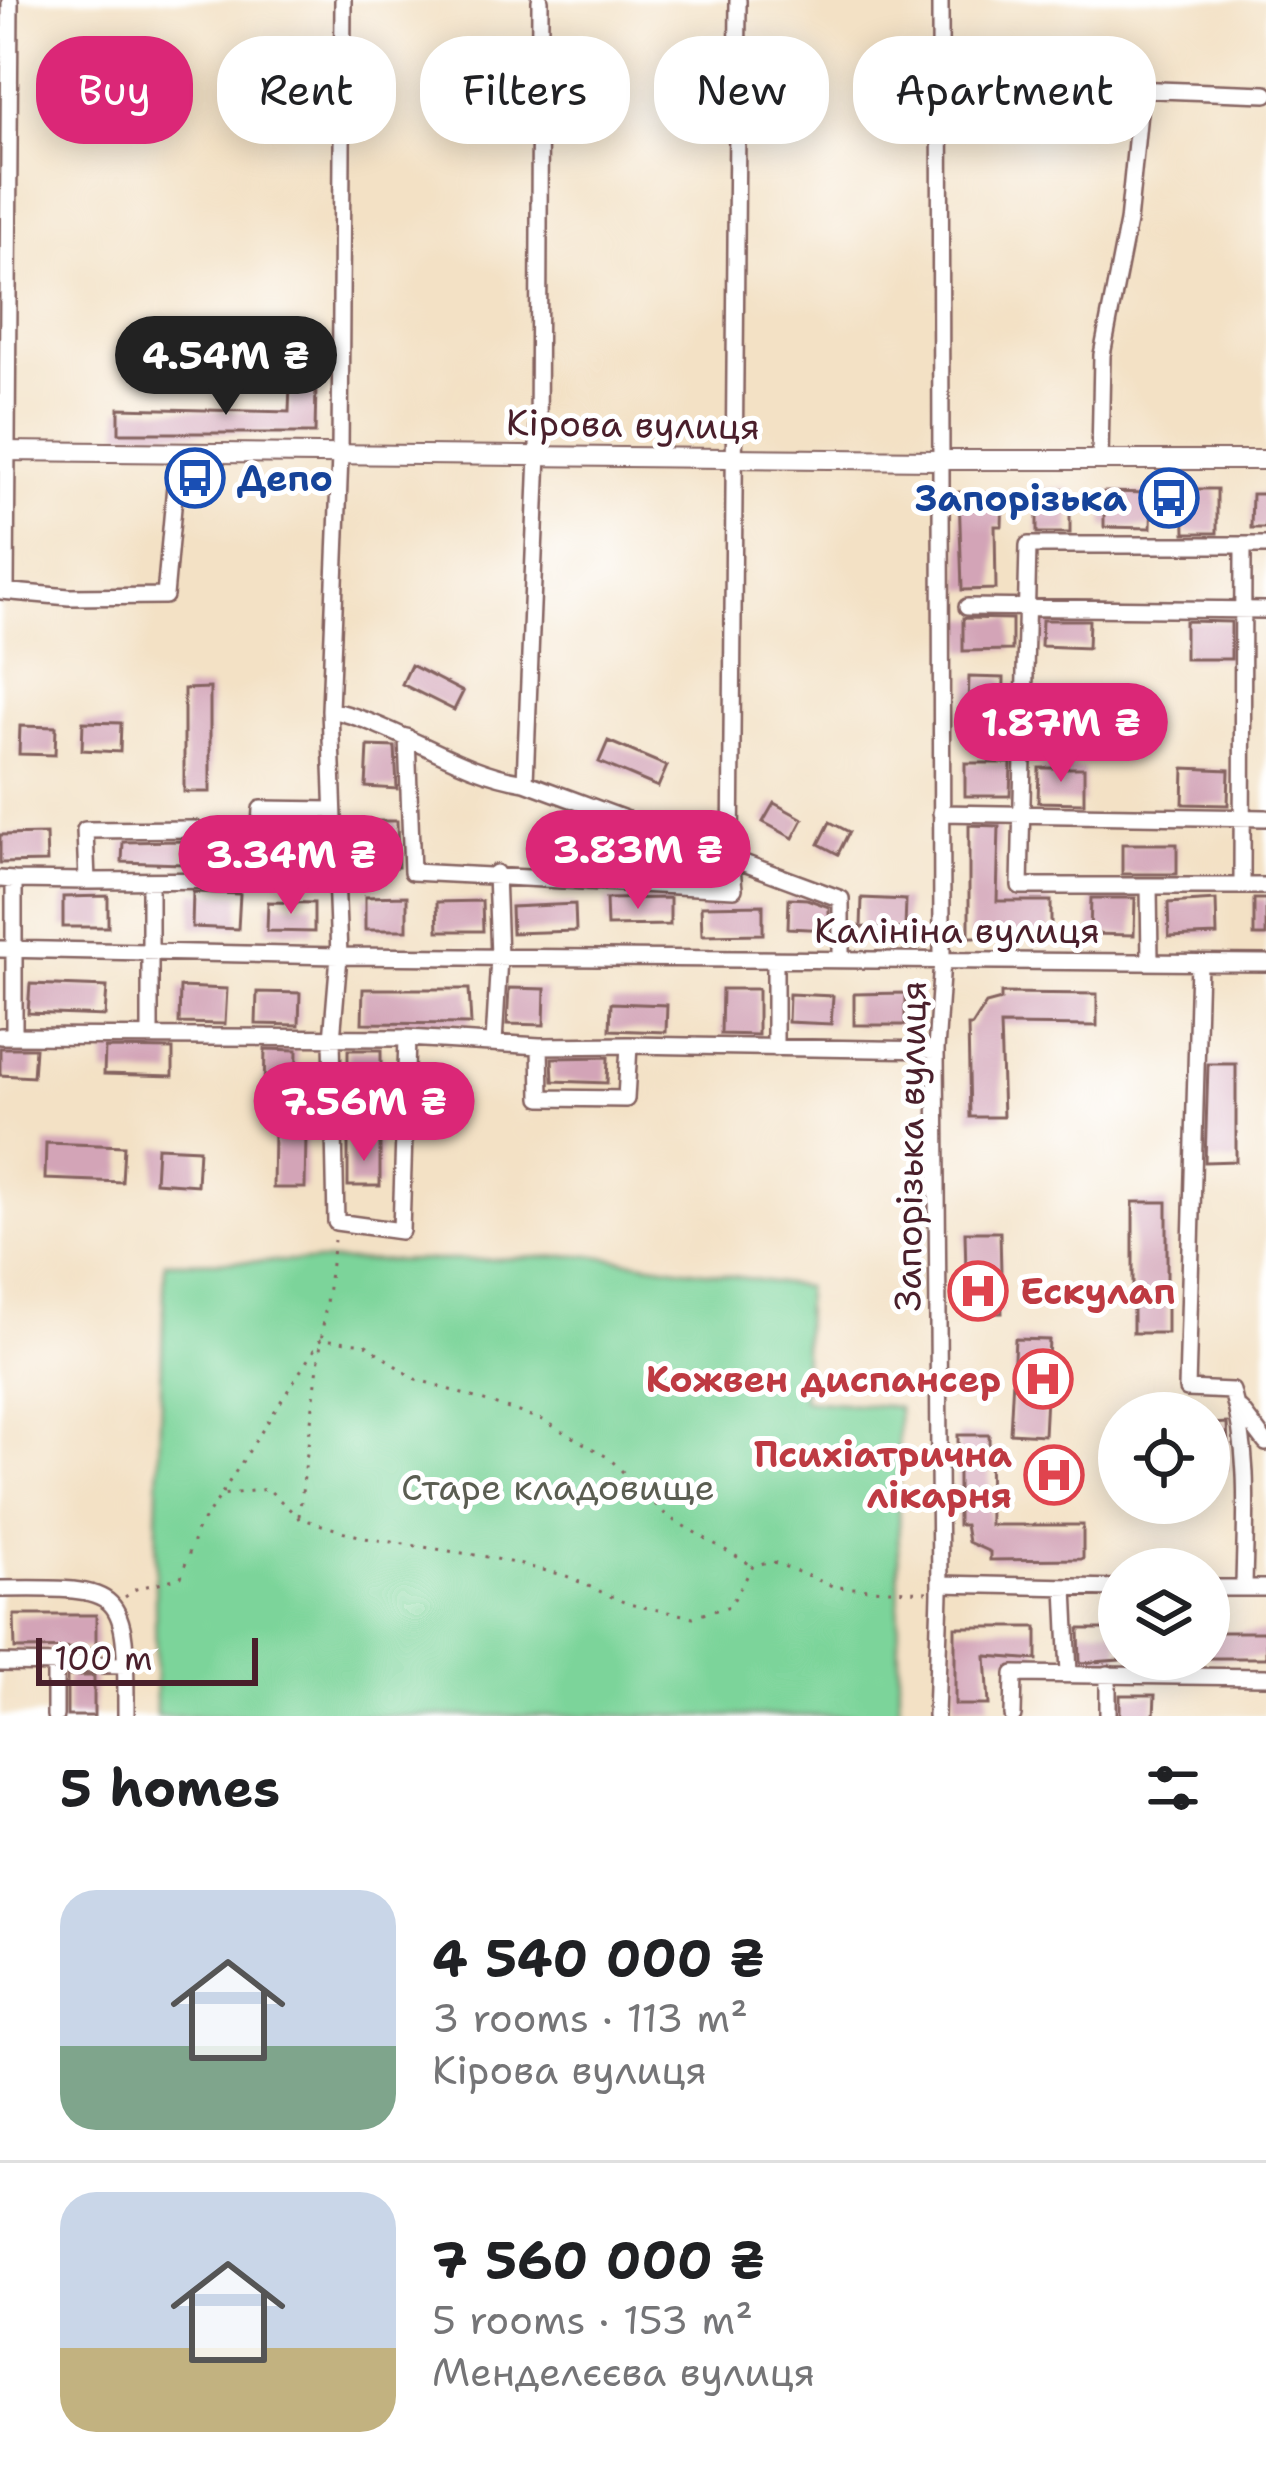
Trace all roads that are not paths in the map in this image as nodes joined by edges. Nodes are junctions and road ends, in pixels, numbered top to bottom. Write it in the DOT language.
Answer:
graph roads {
  1 [pos="10,0"];
  2 [pos="344,0"];
  3 [pos="540,0"];
  4 [pos="739,0"];
  5 [pos="940,0"];
  6 [pos="940,36"];
  7 [pos="1156,92"];
  8 [pos="1266,94"];
  9 [pos="939,144"];
  10 [pos="1136,144"];
  11 [pos="4,451"];
  12 [pos="178,452"];
  13 [pos="538,454"];
  14 [pos="340,456"];
  15 [pos="734,459"];
  16 [pos="1100,459"];
  17 [pos="938,460"];
  18 [pos="1266,460"];
  19 [pos="1243,544"];
  20 [pos="1266,545"];
  21 [pos="3,591"];
  22 [pos="1026,606"];
  23 [pos="968,607"];
  24 [pos="1244,610"];
  25 [pos="1266,610"];
  26 [pos="330,710"];
  27 [pos="407,737"];
  28 [pos="525,782"];
  29 [pos="332,810"];
  30 [pos="941,813"];
  31 [pos="1022,816"];
  32 [pos="1243,817"];
  33 [pos="1266,818"];
  34 [pos="195,829"];
  35 [pos="730,859"];
  36 [pos="496,873"];
  37 [pos="7,880"];
  38 [pos="150,880"];
  39 [pos="87,881"];
  40 [pos="1150,886"];
  41 [pos="1242,886"];
  42 [pos="1266,886"];
  43 [pos="8,949"];
  44 [pos="152,952"];
  45 [pos="338,956"];
  46 [pos="499,957"];
  47 [pos="841,958"];
  48 [pos="775,960"];
  49 [pos="942,960"];
  50 [pos="1150,962"];
  51 [pos="1199,963"];
  52 [pos="1266,963"];
  53 [pos="7,1036"];
  54 [pos="150,1037"];
  55 [pos="406,1038"];
  56 [pos="332,1039"];
  57 [pos="494,1043"];
  58 [pos="540,1046"];
  59 [pos="629,1046"];
  60 [pos="775,1048"];
  61 [pos="936,1050"];
  62 [pos="1235,1403"];
  63 [pos="1266,1447"];
  64 [pos="1246,1457"];
  65 [pos="1065,1588"];
  66 [pos="1098,1588"];
  67 [pos="1230,1588"];
  68 [pos="1244,1588"];
  69 [pos="1266,1588"];
  70 [pos="0,1589"];
  71 [pos="940,1589"];
  72 [pos="0,1663"];
  73 [pos="55,1664"];
  74 [pos="126,1665"];
  75 [pos="1069,1674"];
  76 [pos="1098,1674"];
  77 [pos="1230,1676"];
  78 [pos="1266,1677"];
  79 [pos="1108,1680"];
  80 [pos="55,1716"];
  81 [pos="127,1716"];
  82 [pos="936,1716"];
  83 [pos="1013,1716"];
  84 [pos="1108,1716"];
  1 -- 11 [label="street"];
  2 -- 14 [label="street"];
  3 -- 13 [label="street"];
  4 -- 15 [label="street"];
  5 -- 6 [label="street, Запорізька вулиця"];
  7 -- 8 [label="street"];
  9 -- 17 [label="street, Запорізька вулиця"];
  10 -- 16 [label="street"];
  11 -- 12 [label="main road, Кірова вулиця"];
  11 -- 21 [label="street"];
  12 -- 14 [label="main road, Кірова вулиця"];
  12 -- 21 [label="street"];
  13 -- 14 [label="main road, Кірова вулиця"];
  13 -- 15 [label="main road, Кірова вулиця"];
  13 -- 28 [label="street"];
  14 -- 26 [label="street"];
  15 -- 17 [label="main road, Кірова вулиця"];
  15 -- 35 [label="street"];
  16 -- 17 [label="main road, Кірова вулиця"];
  16 -- 18 [label="main road, Кірова вулиця"];
  17 -- 30 [label="street, Запорізька вулиця"];
  19 -- 20 [label="street"];
  19 -- 22 [label="street"];
  19 -- 24 [label="street"];
  22 -- 23 [label="street"];
  22 -- 24 [label="street"];
  22 -- 31 [label="street"];
  24 -- 25 [label="street"];
  24 -- 32 [label="street"];
  26 -- 27 [label="street"];
  26 -- 29 [label="street"];
  27 -- 28 [label="street"];
  27 -- 36 [label="street"];
  28 -- 35 [label="street"];
  29 -- 38 [label="street"];
  29 -- 45 [label="street"];
  30 -- 31 [label="street"];
  30 -- 49 [label="street, Запорізька вулиця"];
  31 -- 32 [label="street"];
  31 -- 40 [label="street"];
  32 -- 33 [label="street"];
  32 -- 41 [label="street"];
  34 -- 39 [label="street"];
  35 -- 36 [label="street"];
  35 -- 47 [label="street"];
  36 -- 46 [label="street"];
  37 -- 39 [label="street"];
  37 -- 43 [label="street"];
  38 -- 39 [label="street"];
  38 -- 44 [label="street"];
  40 -- 41 [label="street"];
  40 -- 50 [label="street"];
  41 -- 42 [label="street"];
  43 -- 44 [label="street, Калініна вулиця"];
  43 -- 53 [label="street"];
  44 -- 45 [label="street, Калініна вулиця"];
  44 -- 54 [label="street"];
  45 -- 46 [label="street, Калініна вулиця"];
  45 -- 56 [label="street"];
  46 -- 48 [label="street, Калініна вулиця"];
  46 -- 57 [label="street"];
  47 -- 48 [label="street, Калініна вулиця"];
  47 -- 49 [label="street, Калініна вулиця"];
  48 -- 60 [label="street"];
  49 -- 50 [label="street, Калініна вулиця"];
  49 -- 61 [label="street, Запорізька вулиця"];
  50 -- 51 [label="street, Калініна вулиця"];
  51 -- 52 [label="street, Калініна вулиця"];
  51 -- 62 [label="street"];
  53 -- 54 [label="street"];
  54 -- 56 [label="street"];
  55 -- 56 [label="street"];
  55 -- 56 [label="street"];
  55 -- 57 [label="street"];
  57 -- 58 [label="street"];
  58 -- 59 [label="street"];
  58 -- 59 [label="street"];
  59 -- 60 [label="street"];
  60 -- 61 [label="street"];
  61 -- 71 [label="street, Запорізька вулиця"];
  62 -- 63 [label="street"];
  62 -- 64 [label="street"];
  63 -- 64 [label="street"];
  64 -- 68 [label="street"];
  65 -- 66 [label="street"];
  65 -- 71 [label="street"];
  65 -- 75 [label="street"];
  67 -- 68 [label="street"];
  68 -- 69 [label="street"];
  70 -- 74 [label="street"];
  71 -- 82 [label="street, Запорізька вулиця"];
  72 -- 73 [label="street"];
  73 -- 74 [label="street"];
  73 -- 80 [label="street"];
  74 -- 81 [label="street"];
  75 -- 76 [label="street"];
  75 -- 83 [label="street"];
  77 -- 78 [label="street"];
  79 -- 84 [label="street"];
}
